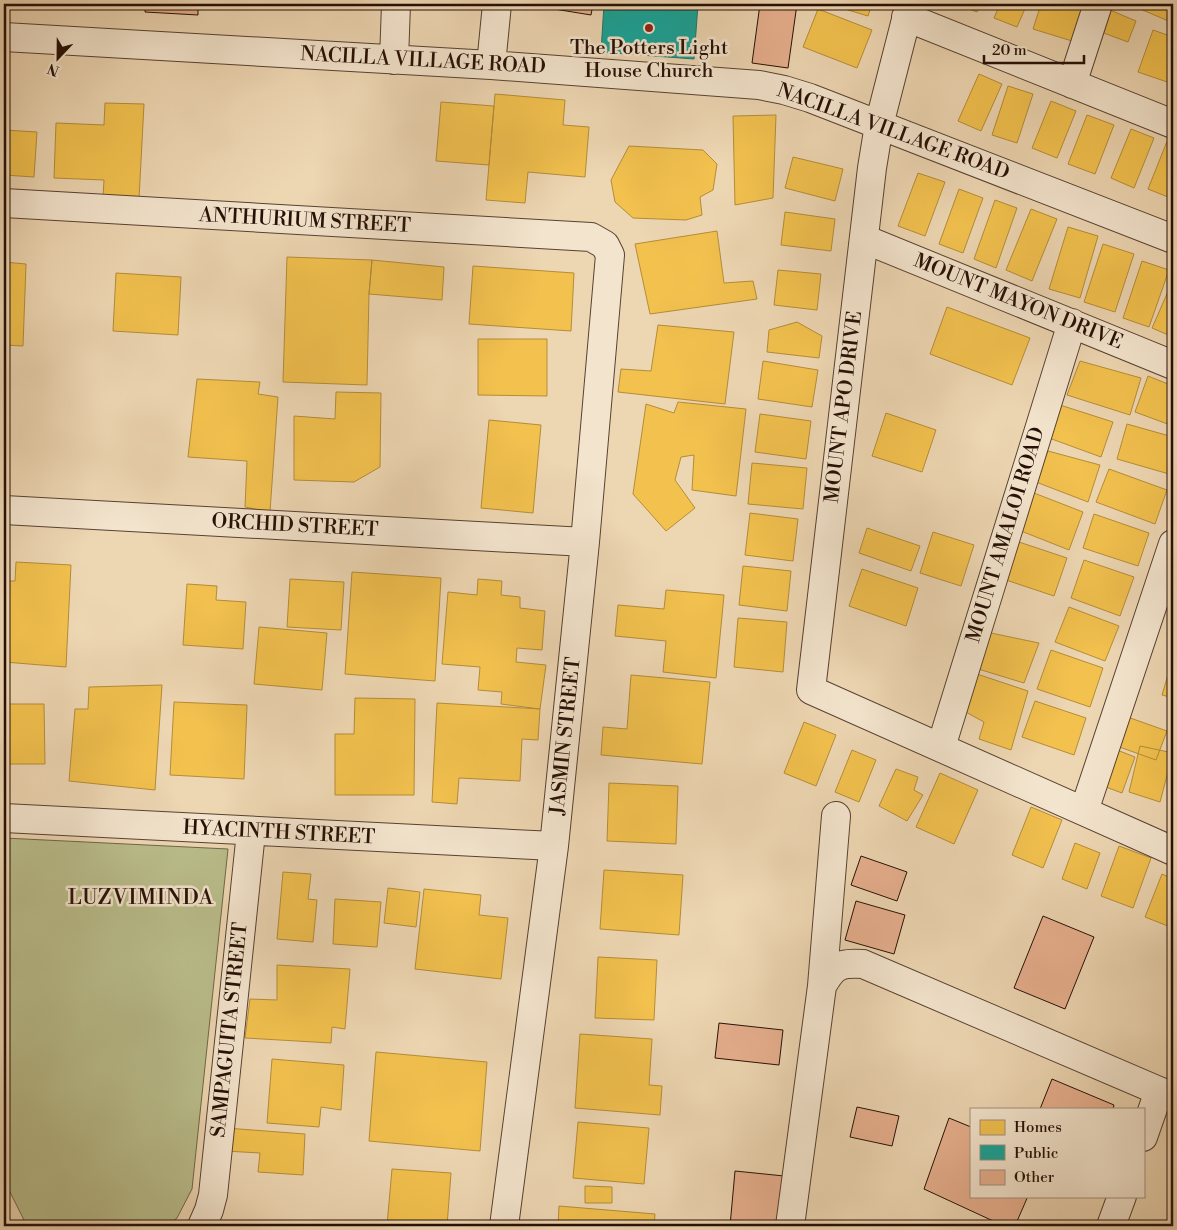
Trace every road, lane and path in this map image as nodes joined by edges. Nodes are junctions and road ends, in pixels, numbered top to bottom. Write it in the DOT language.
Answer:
graph roads {
  1 [pos="396,4"];
  2 [pos="497,4"];
  3 [pos="1098,4"];
  4 [pos="908,10"];
  5 [pos="4,37"];
  6 [pos="394,60"];
  7 [pos="491,65"];
  8 [pos="1072,84"];
  9 [pos="1173,124"];
  10 [pos="879,125"];
  11 [pos="4,203"];
  12 [pos="1173,238"];
  13 [pos="864,239"];
  14 [pos="605,245"];
  15 [pos="1072,323"];
  16 [pos="1173,365"];
  17 [pos="4,510"];
  18 [pos="585,542"];
  19 [pos="1173,544"];
  20 [pos="941,747"];
  21 [pos="1084,811"];
  22 [pos="836,816"];
  23 [pos="4,818"];
  24 [pos="251,832"];
  25 [pos="554,846"];
  26 [pos="1173,851"];
  27 [pos="822,986"];
  28 [pos="1166,1094"];
  29 [pos="1144,1135"];
  30 [pos="1121,1198"];
  31 [pos="202,1226"];
  32 [pos="504,1226"];
  33 [pos="790,1226"];
  34 [pos="1111,1226"];
  1 -- 6 [label="street"];
  2 -- 7 [label="street"];
  3 -- 8 [label="street"];
  4 -- 8 [label="street"];
  4 -- 10 [label="street, MOUNT APO DRIVE"];
  5 -- 6 [label="street, NACILLA VILLAGE ROAD"];
  6 -- 7 [label="street, NACILLA VILLAGE ROAD"];
  7 -- 10 [label="street, NACILLA VILLAGE ROAD"];
  8 -- 9 [label="street"];
  10 -- 12 [label="street, NACILLA VILLAGE ROAD"];
  10 -- 13 [label="street, MOUNT APO DRIVE"];
  11 -- 14 [label="street, ANTHURIUM STREET"];
  13 -- 15 [label="street, MOUNT MAYON DRIVE"];
  13 -- 20 [label="street, MOUNT APO DRIVE"];
  14 -- 18 [label="street, JASMIN STREET"];
  15 -- 16 [label="street, MOUNT MAYON DRIVE"];
  15 -- 20 [label="street, MOUNT AMALOI ROAD"];
  17 -- 18 [label="street, ORCHID STREET"];
  18 -- 25 [label="street, JASMIN STREET"];
  19 -- 21 [label="street"];
  20 -- 21 [label="street"];
  21 -- 26 [label="street"];
  22 -- 27 [label="street"];
  23 -- 24 [label="street, HYACINTH STREET"];
  24 -- 25 [label="street, HYACINTH STREET"];
  24 -- 31 [label="street, SAMPAGUITA STREET"];
  25 -- 32 [label="street, JASMIN STREET"];
  27 -- 28 [label="street"];
  27 -- 33 [label="street"];
  28 -- 29 [label="street"];
  30 -- 34 [label="street"];
}
